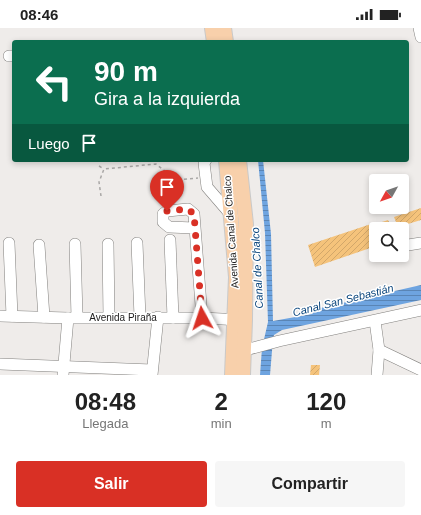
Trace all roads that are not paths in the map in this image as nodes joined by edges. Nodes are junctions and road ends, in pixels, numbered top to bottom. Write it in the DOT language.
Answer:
graph roads {
  1 [pos="212,28"];
  2 [pos="224,28"];
  3 [pos="419,28"];
  4 [pos="421,36"];
  5 [pos="214,40"];
  6 [pos="226,40"];
  7 [pos="205,162"];
  8 [pos="226,162"];
  9 [pos="238,162"];
  10 [pos="232,216"];
  11 [pos="194,228"];
  12 [pos="170,240"];
  13 [pos="421,242"];
  14 [pos="10,243"];
  15 [pos="137,243"];
  16 [pos="74,244"];
  17 [pos="108,244"];
  18 [pos="39,245"];
  19 [pos="409,245"];
  20 [pos="421,310"];
  21 [pos="0,316"];
  22 [pos="12,316"];
  23 [pos="44,317"];
  24 [pos="72,317"];
  25 [pos="110,317"];
  26 [pos="140,317"];
  27 [pos="158,317"];
  28 [pos="173,318"];
  29 [pos="202,318"];
  30 [pos="240,320"];
  31 [pos="375,321"];
  32 [pos="245,350"];
  33 [pos="379,350"];
  34 [pos="0,364"];
  35 [pos="421,370"];
  36 [pos="64,371"];
  37 [pos="152,372"];
  38 [pos="232,375"];
  39 [pos="243,375"];
  40 [pos="377,375"];
  1 -- 5 [label="main road"];
  2 -- 6 [label="main road"];
  3 -- 4 [label="street"];
  7 -- 10 [label="street"];
  8 -- 10 [label="main road, Avenida Canal de Chalco"];
  9 -- 30 [label="main road, Avenida Canal de Chalco"];
  10 -- 30 [label="main road, Avenida Canal de Chalco"];
  11 -- 29 [label="street"];
  12 -- 28 [label="street"];
  13 -- 19 [label="street"];
  14 -- 22 [label="street"];
  15 -- 26 [label="street"];
  16 -- 24 [label="street"];
  17 -- 25 [label="street"];
  18 -- 23 [label="street"];
  20 -- 31 [label="street"];
  21 -- 22 [label="street, Avenida Piraña"];
  22 -- 23 [label="street, Avenida Piraña"];
  23 -- 24 [label="street, Avenida Piraña"];
  24 -- 25 [label="street, Avenida Piraña"];
  24 -- 36 [label="street"];
  25 -- 26 [label="street, Avenida Piraña"];
  26 -- 27 [label="street, Avenida Piraña"];
  27 -- 28 [label="street, Avenida Piraña"];
  27 -- 37 [label="street"];
  28 -- 29 [label="street, Avenida Piraña"];
  29 -- 30 [label="street, Avenida Piraña"];
  30 -- 32 [label="main road, Avenida Canal de Chalco"];
  31 -- 32 [label="street"];
  31 -- 33 [label="street"];
  32 -- 38 [label="main road, Avenida Canal de Chalco"];
  32 -- 39 [label="main road, Avenida Canal de Chalco"];
  33 -- 35 [label="street"];
  33 -- 40 [label="street"];
  34 -- 36 [label="street"];
  36 -- 37 [label="street"];
}
